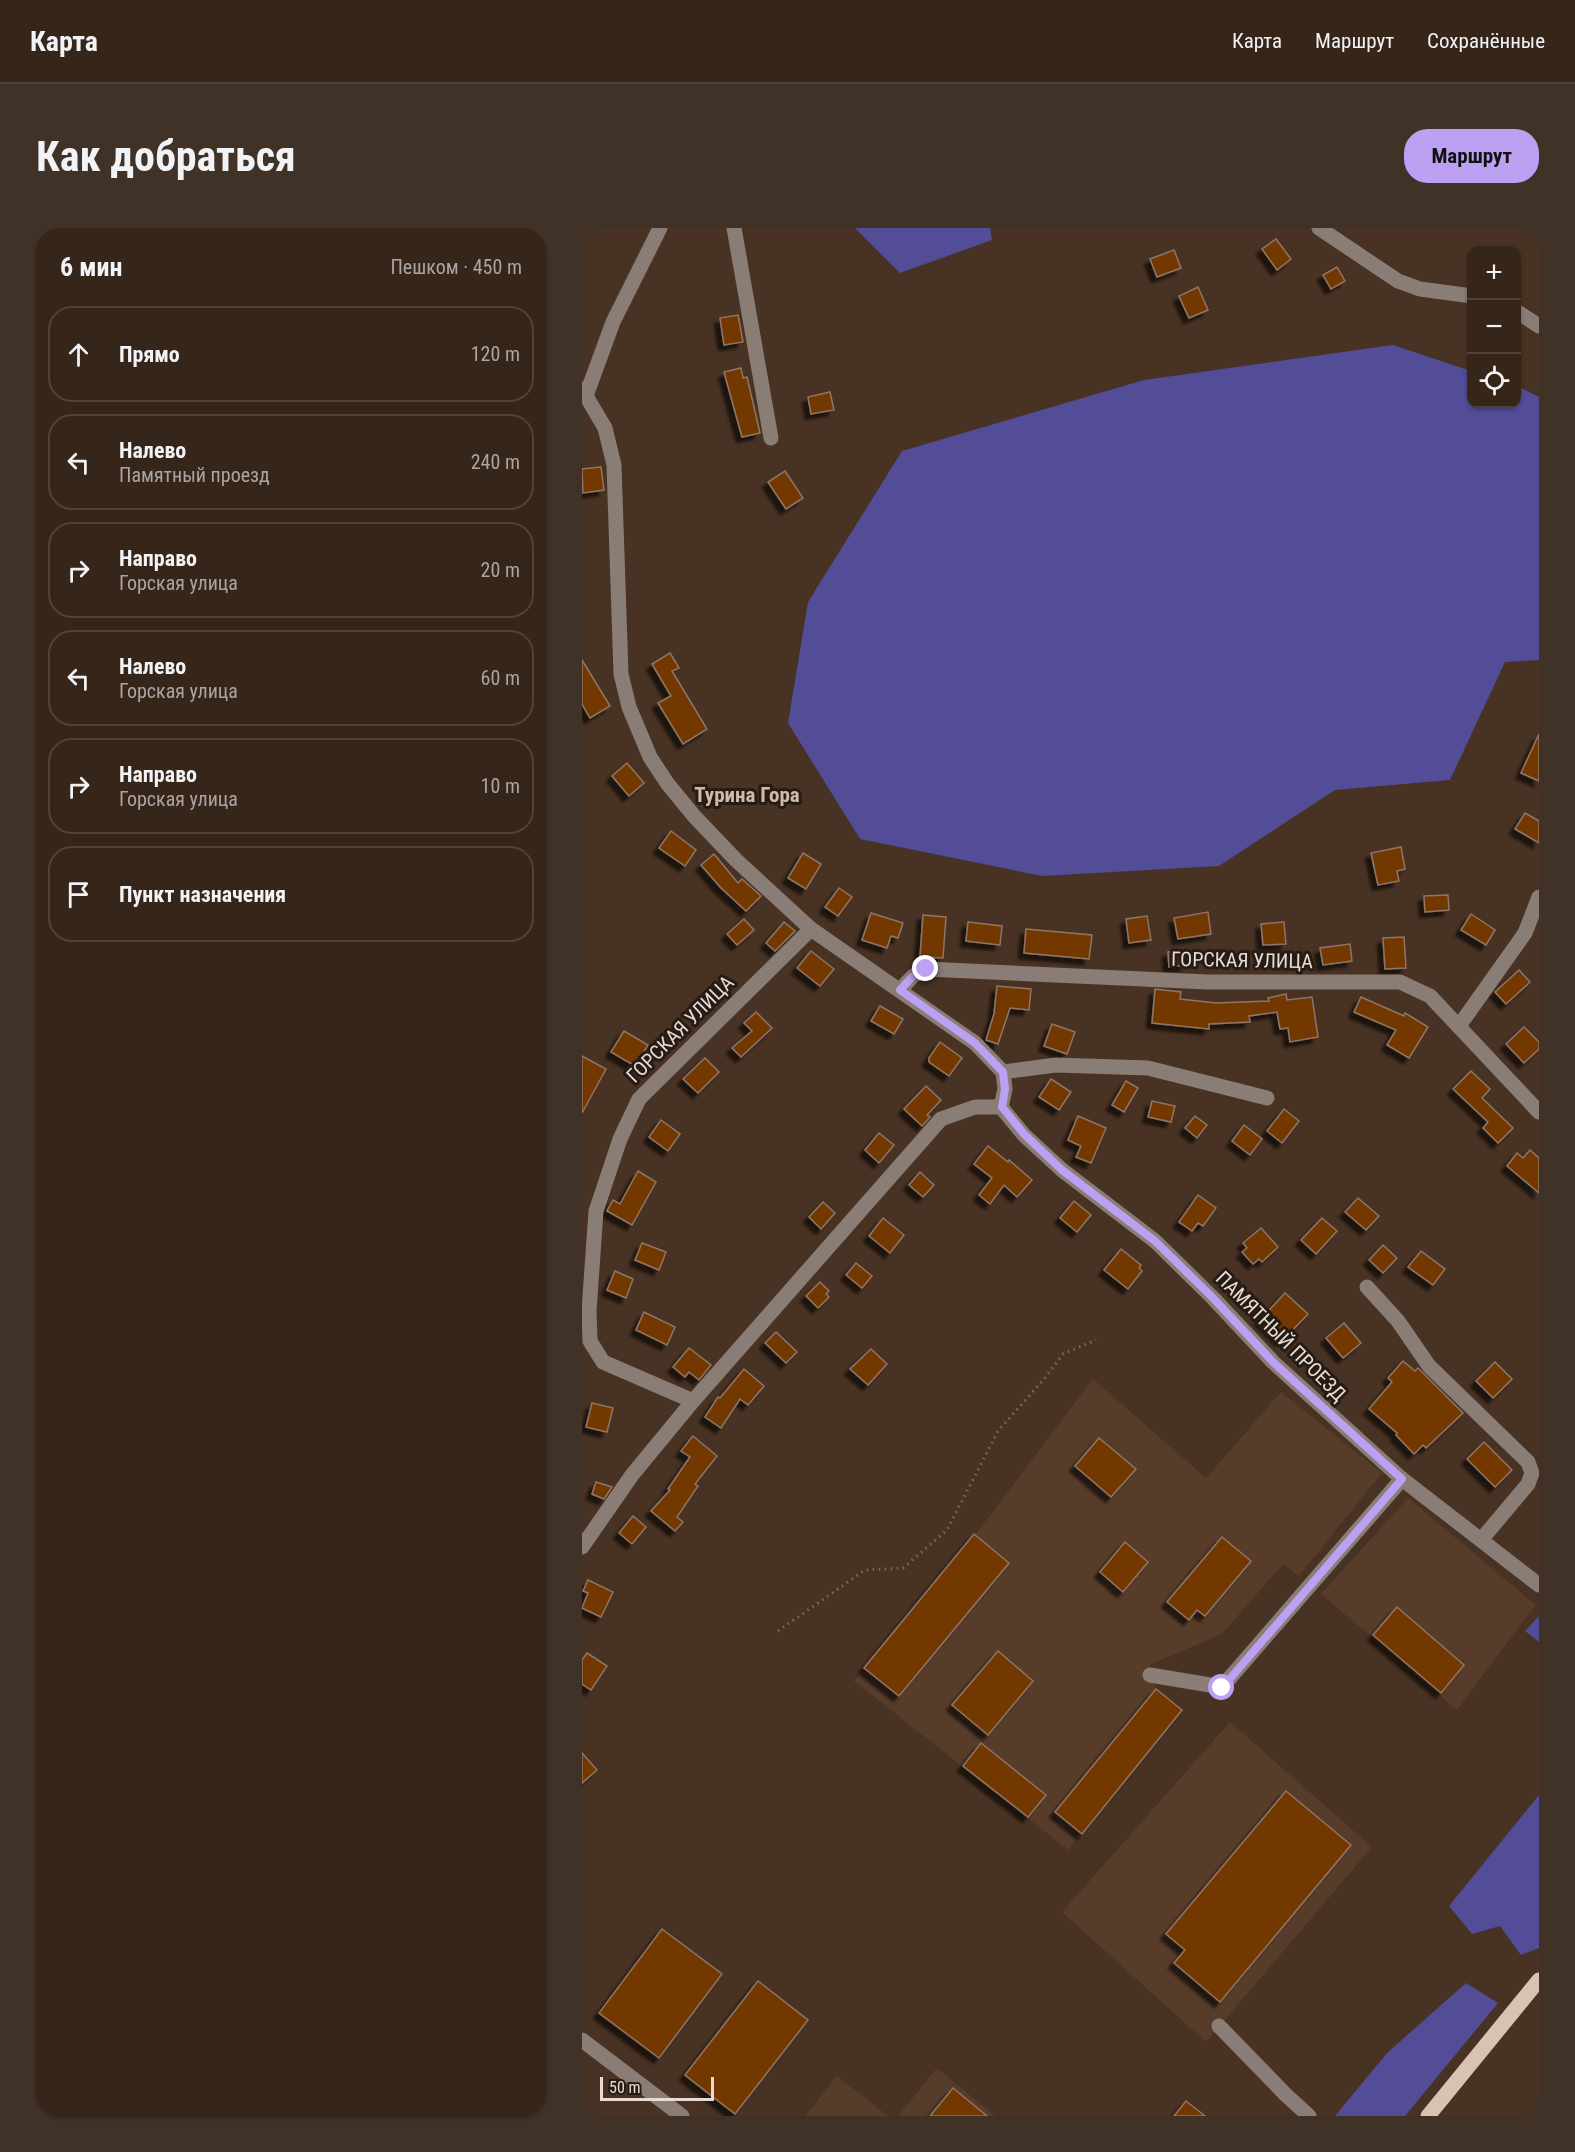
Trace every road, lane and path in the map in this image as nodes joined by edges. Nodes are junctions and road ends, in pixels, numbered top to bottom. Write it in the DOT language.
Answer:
graph roads {
  1 [pos="660,228"];
  2 [pos="734,228"];
  3 [pos="1319,228"];
  4 [pos="1467,295"];
  5 [pos="1521,314"];
  6 [pos="1539,326"];
  7 [pos="584,392"];
  8 [pos="771,438"];
  9 [pos="1539,897"];
  10 [pos="811,929"];
  11 [pos="900,990"];
  12 [pos="1459,1026"];
  13 [pos="1003,1072"];
  14 [pos="1267,1098"];
  15 [pos="1002,1107"];
  16 [pos="1539,1112"];
  17 [pos="1367,1287"];
  18 [pos="1096,1340"];
  19 [pos="693,1401"];
  20 [pos="1402,1479"];
  21 [pos="1481,1540"];
  22 [pos="582,1547"];
  23 [pos="1539,1585"];
  24 [pos="778,1631"];
  25 [pos="1150,1675"];
  26 [pos="1539,1980"];
  27 [pos="1219,2026"];
  28 [pos="582,2040"];
  29 [pos="682,2116"];
  30 [pos="1309,2116"];
  31 [pos="1428,2116"];
  1 -- 7 [label="street"];
  2 -- 8 [label="street"];
  3 -- 4 [label="street"];
  5 -- 6 [label="street"];
  7 -- 10 [label="street"];
  9 -- 12 [label="street"];
  10 -- 11 [label="street"];
  10 -- 19 [label="street, ГОРСКАЯ УЛИЦА"];
  11 -- 12 [label="street, ГОРСКАЯ УЛИЦА"];
  11 -- 13 [label="street"];
  12 -- 16 [label="street, ГОРСКАЯ УЛИЦА"];
  13 -- 14 [label="street"];
  13 -- 15 [label="street"];
  15 -- 19 [label="street"];
  15 -- 20 [label="street, ПАМЯТНЫЙ ПРОЕЗД"];
  17 -- 21 [label="street"];
  18 -- 24 [label="path"];
  19 -- 22 [label="street"];
  20 -- 21 [label="street, ПАМЯТНЫЙ ПРОЕЗД"];
  20 -- 25 [label="street"];
  21 -- 23 [label="street, ПАМЯТНЫЙ ПРОЕЗД"];
  26 -- 31 [label="main road"];
  27 -- 30 [label="street"];
  28 -- 29 [label="street"];
}
